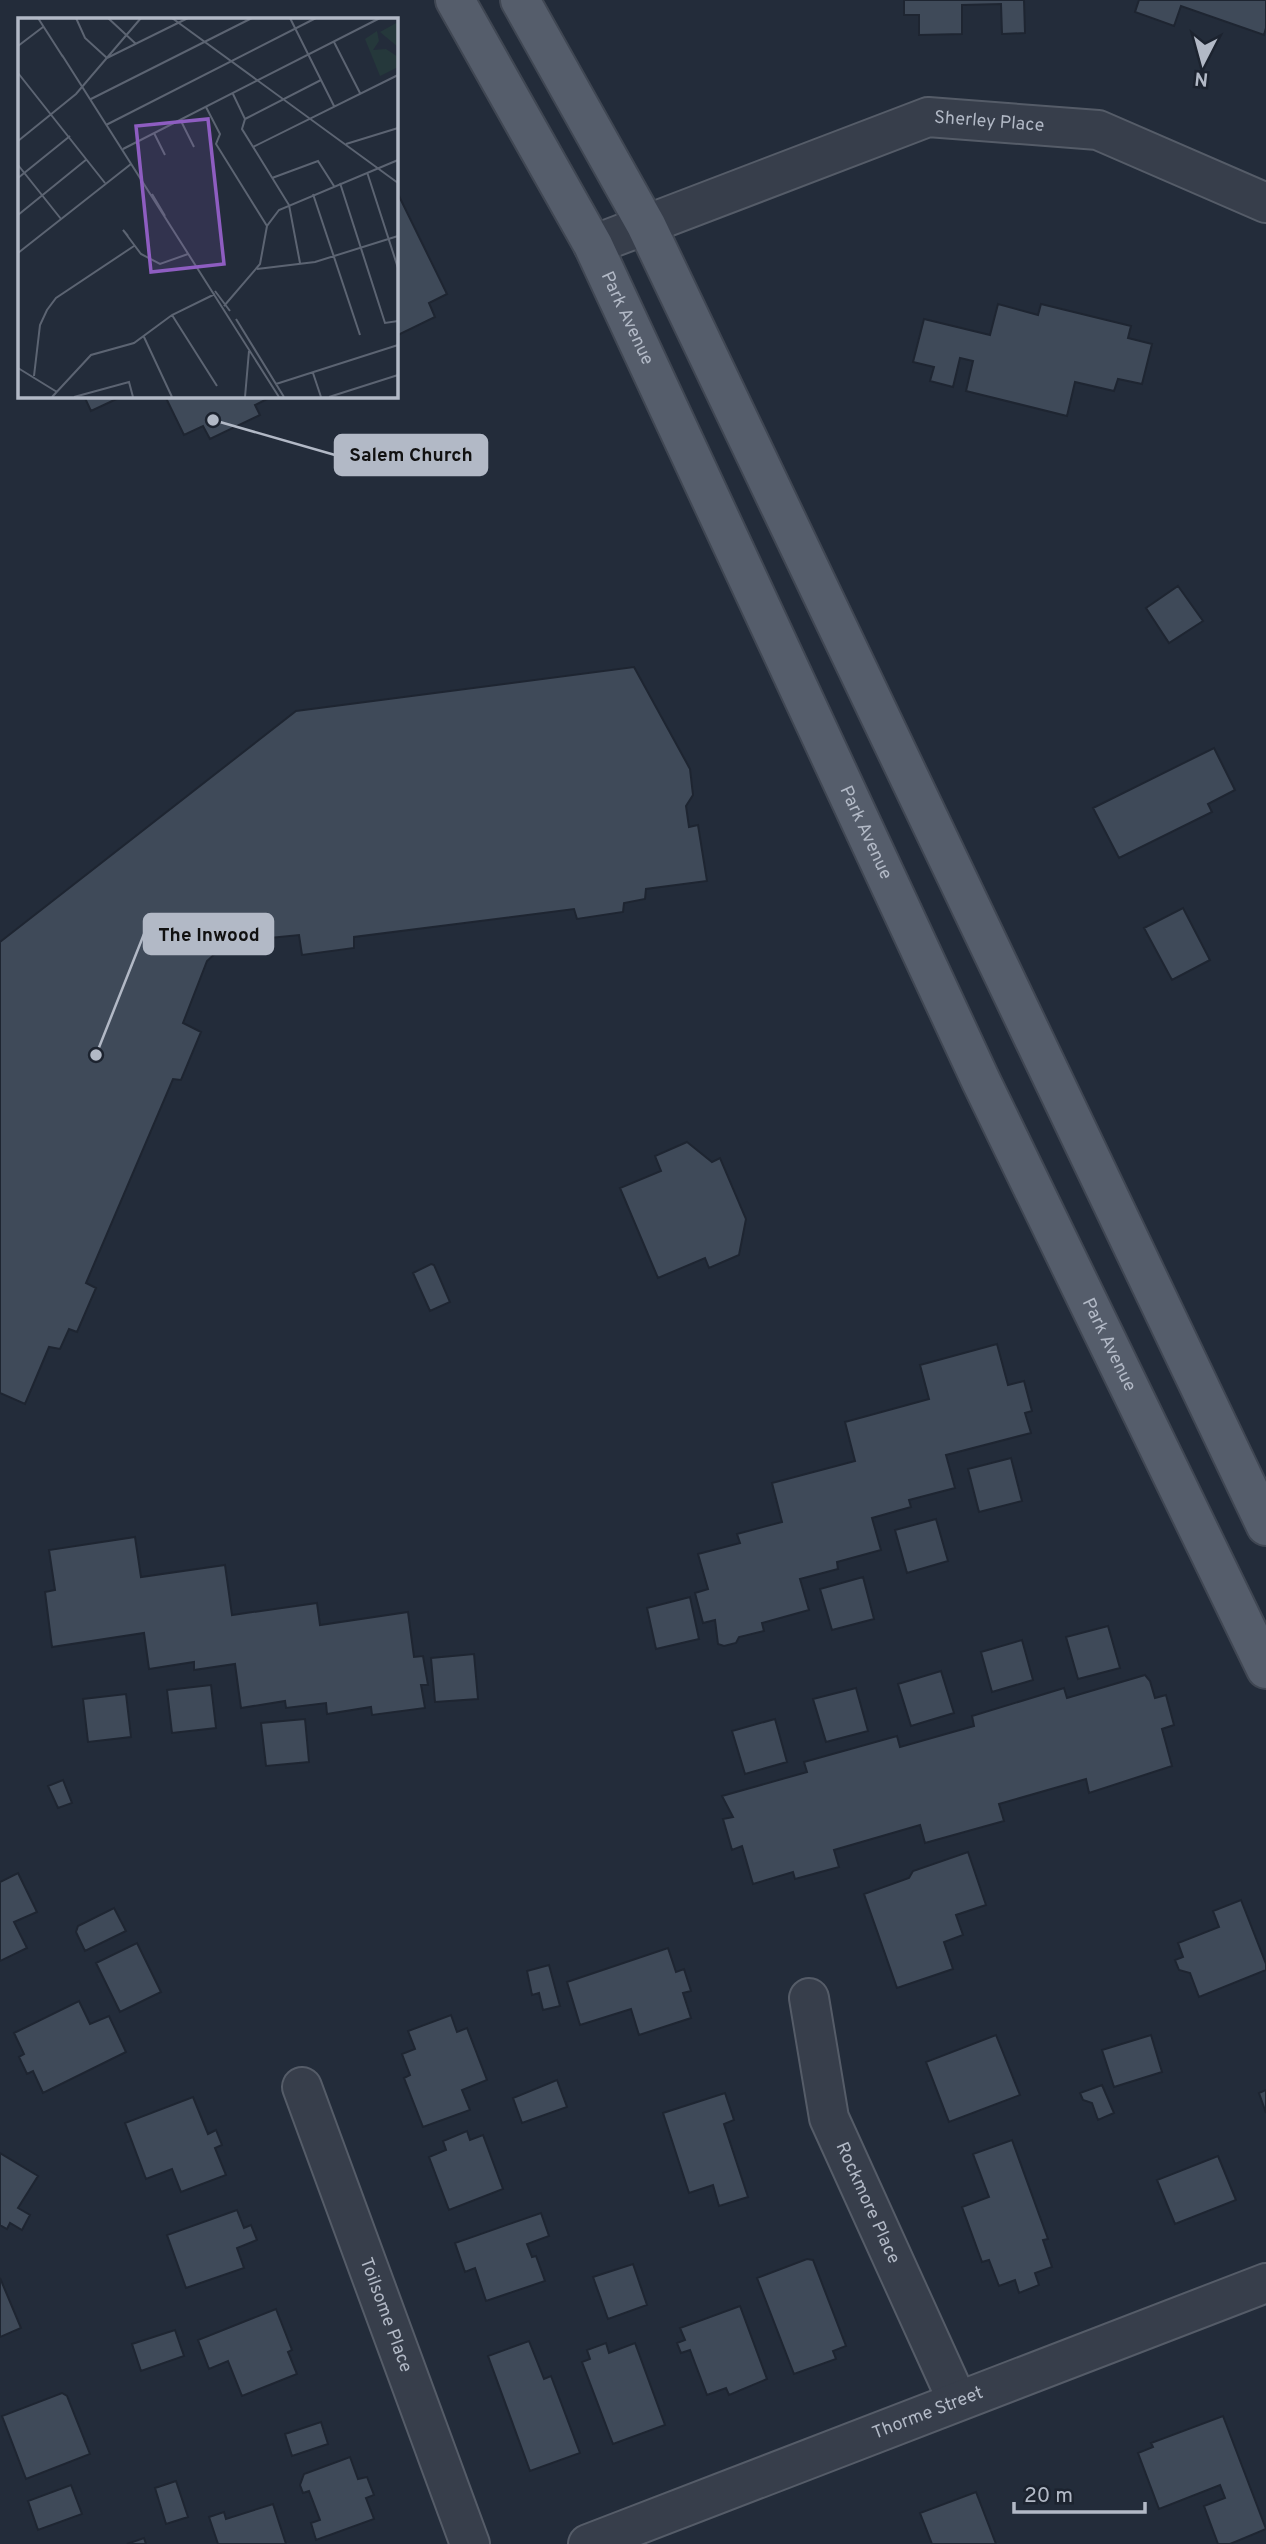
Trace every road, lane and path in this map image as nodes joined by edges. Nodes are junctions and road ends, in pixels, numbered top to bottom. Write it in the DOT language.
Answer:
graph roads {
  1 [pos="455,0"];
  2 [pos="520,0"];
  3 [pos="1266,203"];
  4 [pos="646,225"];
  5 [pos="593,245"];
  6 [pos="1266,1525"];
  7 [pos="1266,1670"];
  8 [pos="809,1998"];
  9 [pos="302,2087"];
  10 [pos="1266,2283"];
  11 [pos="957,2400"];
  12 [pos="470,2544"];
  13 [pos="588,2544"];
  1 -- 5 [label="main road, Park Avenue"];
  2 -- 4 [label="main road"];
  3 -- 4 [label="street, Sherley Place"];
  4 -- 5 [label="street, Sherley Place"];
  4 -- 6 [label="main road"];
  5 -- 7 [label="main road, Park Avenue"];
  8 -- 11 [label="street, Rockmore Place"];
  9 -- 12 [label="street, Toilsome Place"];
  10 -- 11 [label="street, Thorme Street"];
  11 -- 13 [label="street, Thorme Street"];
}
